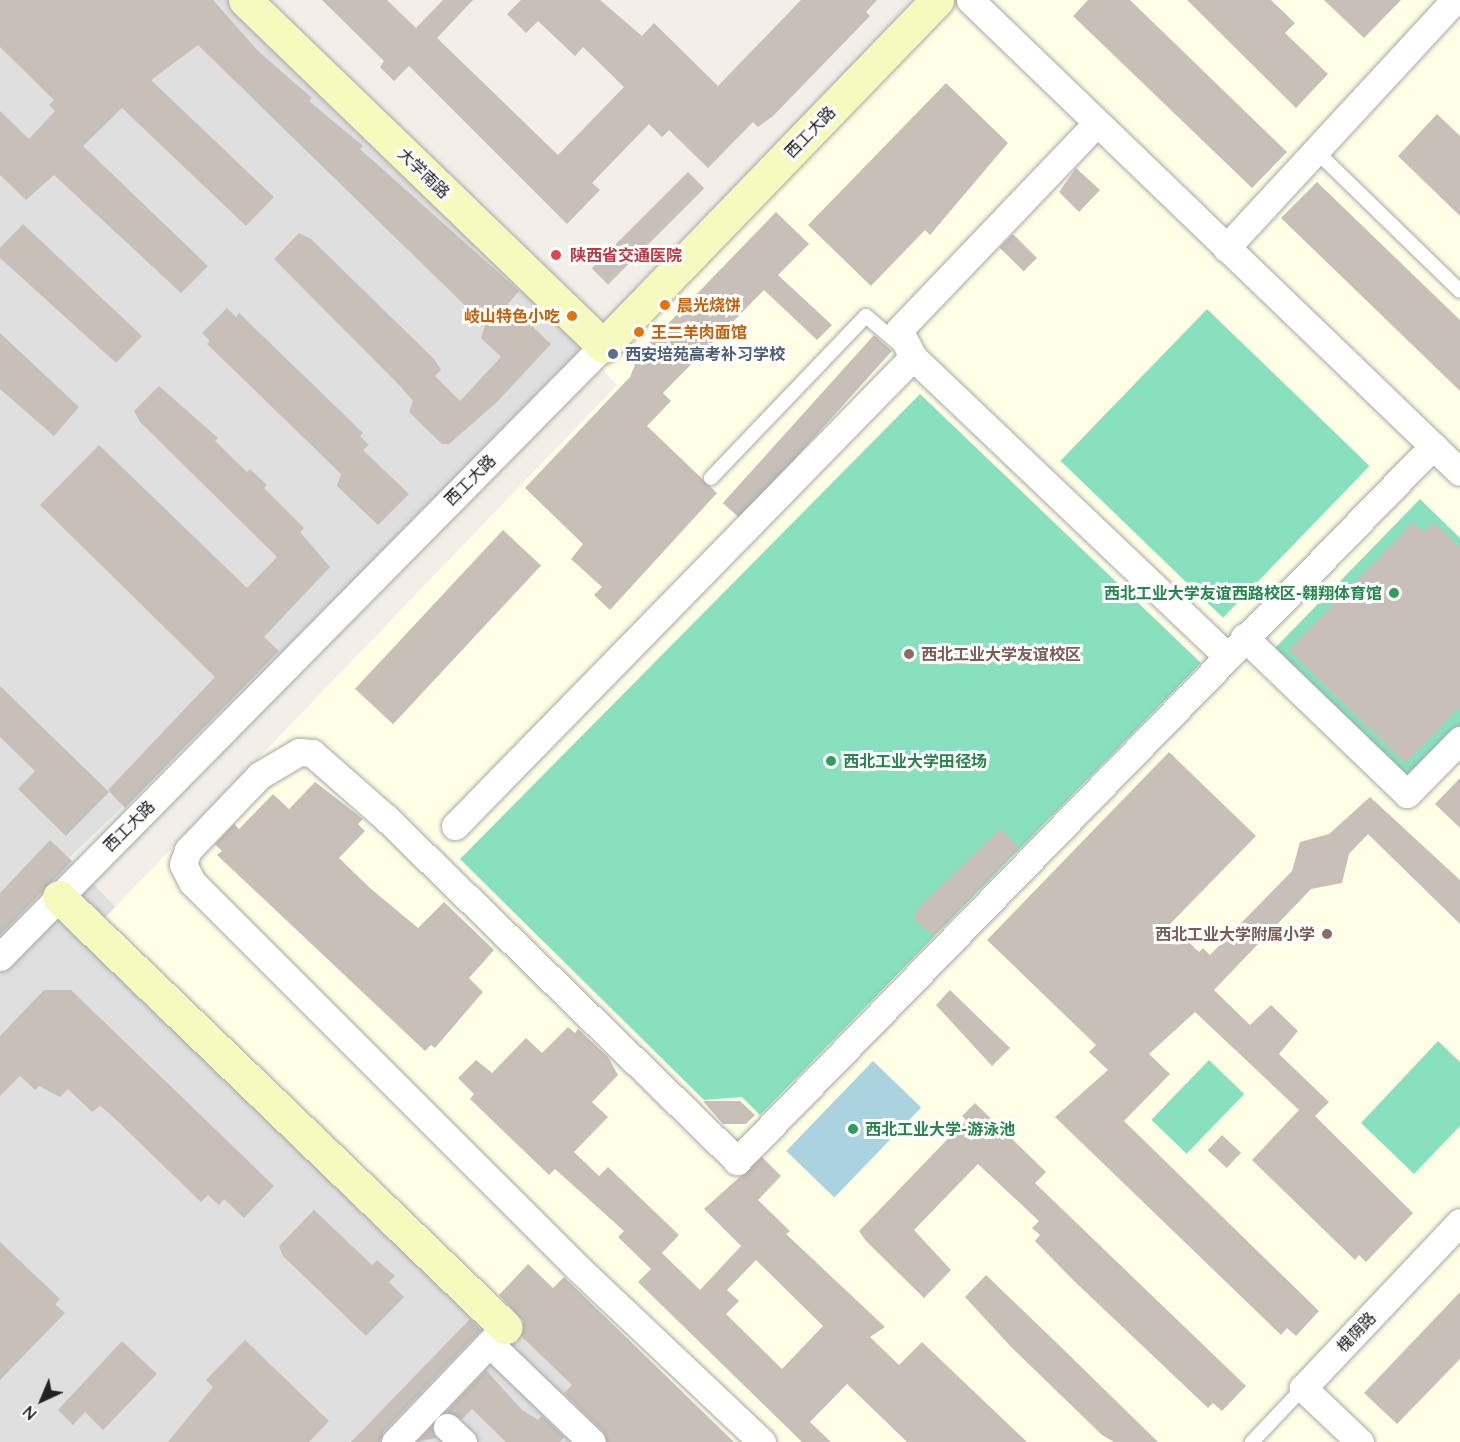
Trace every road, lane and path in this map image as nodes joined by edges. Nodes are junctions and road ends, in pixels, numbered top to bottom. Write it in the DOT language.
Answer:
graph roads {
  1 [pos="245,0"];
  2 [pos="937,0"];
  3 [pos="1455,0"];
  4 [pos="977,2"];
  5 [pos="1097,123"];
  6 [pos="1315,150"];
  7 [pos="1226,248"];
  8 [pos="1460,291"];
  9 [pos="603,346"];
  10 [pos="914,357"];
  11 [pos="1433,446"];
  12 [pos="1460,472"];
  13 [pos="711,478"];
  14 [pos="1235,646"];
  15 [pos="1458,747"];
  16 [pos="455,826"];
  17 [pos="59,897"];
  18 [pos="0,957"];
  19 [pos="1460,1222"];
  20 [pos="497,1335"];
  21 [pos="1303,1388"];
  22 [pos="395,1442"];
  23 [pos="592,1442"];
  24 [pos="762,1442"];
  25 [pos="1251,1442"];
  26 [pos="1360,1442"];
  1 -- 9 [label="street, 大学南路"];
  2 -- 9 [label="street, 西工大路"];
  3 -- 6 [label="street"];
  4 -- 5 [label="street"];
  5 -- 7 [label="street"];
  5 -- 10 [label="street"];
  6 -- 7 [label="street"];
  6 -- 8 [label="lane"];
  7 -- 11 [label="street"];
  9 -- 17 [label="street, 西工大路"];
  10 -- 13 [label="lane"];
  10 -- 14 [label="street"];
  10 -- 16 [label="street"];
  11 -- 12 [label="street"];
  11 -- 14 [label="street"];
  14 -- 15 [label="street"];
  14 -- 24 [label="street"];
  17 -- 18 [label="street, 西工大路"];
  17 -- 20 [label="street"];
  19 -- 21 [label="street, 槐荫路"];
  20 -- 22 [label="street"];
  20 -- 23 [label="street"];
  21 -- 25 [label="lane, 槐荫路"];
  21 -- 26 [label="street"];
}
